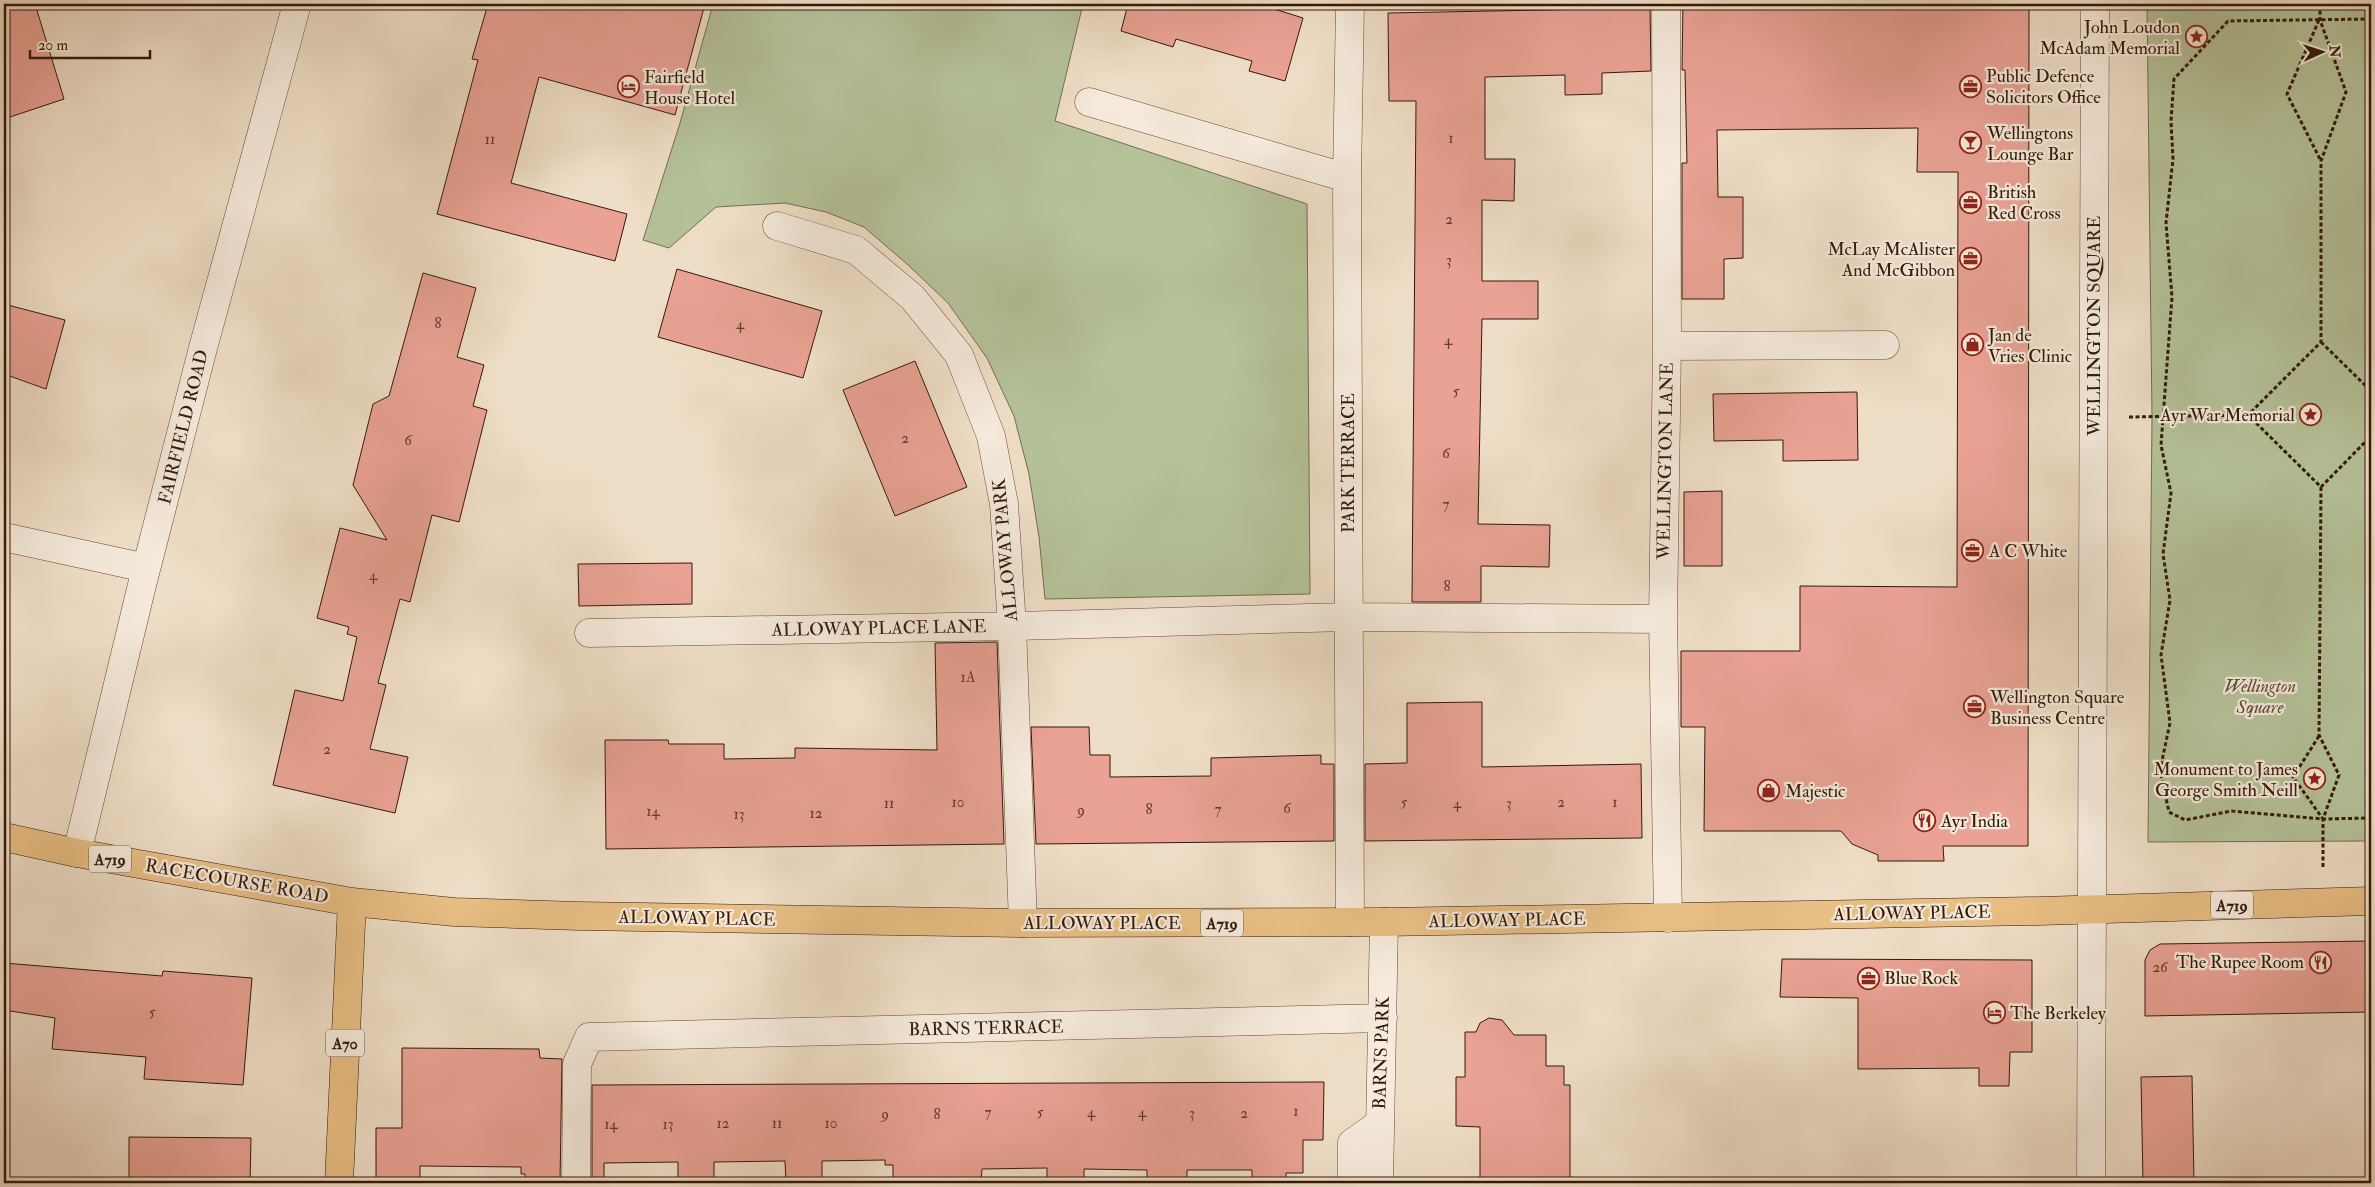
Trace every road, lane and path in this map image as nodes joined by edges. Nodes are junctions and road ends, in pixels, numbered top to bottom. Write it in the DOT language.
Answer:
graph roads {
  1 [pos="298,4"];
  2 [pos="1350,4"];
  3 [pos="1666,4"];
  4 [pos="2095,4"];
  5 [pos="2320,4"];
  6 [pos="2371,19"];
  7 [pos="2320,20"];
  8 [pos="1089,102"];
  9 [pos="2321,160"];
  10 [pos="1347,178"];
  11 [pos="776,226"];
  12 [pos="2321,342"];
  13 [pos="1667,346"];
  14 [pos="1885,346"];
  15 [pos="2371,391"];
  16 [pos="2248,415"];
  17 [pos="2164,416"];
  18 [pos="2094,417"];
  19 [pos="2371,436"];
  20 [pos="2321,487"];
  21 [pos="4,537"];
  22 [pos="146,568"];
  23 [pos="1348,617"];
  24 [pos="1663,619"];
  25 [pos="1012,626"];
  26 [pos="589,633"];
  27 [pos="2319,735"];
  28 [pos="2371,818"];
  29 [pos="2323,819"];
  30 [pos="4,838"];
  31 [pos="76,853"];
  32 [pos="2371,901"];
  33 [pos="352,902"];
  34 [pos="2323,903"];
  35 [pos="2092,910"];
  36 [pos="1668,918"];
  37 [pos="1350,922"];
  38 [pos="1384,922"];
  39 [pos="1024,923"];
  40 [pos="1382,1018"];
  41 [pos="1379,1124"];
  42 [pos="339,1183"];
  43 [pos="576,1183"];
  44 [pos="1352,1183"];
  45 [pos="1379,1183"];
  46 [pos="2091,1183"];
  1 -- 22 [label="street, FAIRFIELD ROAD"];
  2 -- 10 [label="street, PARK TERRACE"];
  3 -- 13 [label="street, WELLINGTON LANE"];
  4 -- 18 [label="street, WELLINGTON SQUARE"];
  5 -- 7 [label="path"];
  6 -- 7 [label="path"];
  7 -- 9 [label="path"];
  7 -- 9 [label="path"];
  7 -- 17 [label="path"];
  8 -- 10 [label="street"];
  9 -- 12 [label="path"];
  10 -- 23 [label="street, PARK TERRACE"];
  11 -- 25 [label="street, ALLOWAY PARK"];
  12 -- 15 [label="path"];
  12 -- 16 [label="path"];
  13 -- 14 [label="street"];
  13 -- 24 [label="street, WELLINGTON LANE"];
  16 -- 17 [label="path"];
  16 -- 20 [label="path"];
  17 -- 18 [label="path"];
  17 -- 29 [label="path"];
  18 -- 35 [label="street, WELLINGTON SQUARE"];
  19 -- 20 [label="path"];
  20 -- 27 [label="path"];
  21 -- 22 [label="street"];
  22 -- 31 [label="street, FAIRFIELD ROAD"];
  23 -- 24 [label="street, ALLOWAY PLACE LANE"];
  23 -- 25 [label="street, ALLOWAY PLACE LANE"];
  23 -- 37 [label="street, PARK TERRACE"];
  24 -- 36 [label="street, WELLINGTON LANE"];
  25 -- 26 [label="street, ALLOWAY PLACE LANE"];
  25 -- 39 [label="street, ALLOWAY PARK"];
  27 -- 29 [label="path"];
  27 -- 29 [label="path"];
  28 -- 29 [label="path"];
  29 -- 34 [label="path"];
  30 -- 31 [label="main road, RACECOURSE ROAD / A719"];
  31 -- 33 [label="main road, RACECOURSE ROAD / A719"];
  32 -- 34 [label="main road, A719"];
  33 -- 39 [label="main road, ALLOWAY PLACE / A719"];
  33 -- 42 [label="main road, A70"];
  34 -- 35 [label="main road, A719"];
  35 -- 36 [label="main road, ALLOWAY PLACE / A719"];
  35 -- 46 [label="street, WELLINGTON SQUARE"];
  36 -- 38 [label="main road, ALLOWAY PLACE / A719"];
  37 -- 38 [label="main road, ALLOWAY PLACE / A719"];
  37 -- 39 [label="main road, ALLOWAY PLACE / A719"];
  38 -- 40 [label="street, BARNS PARK"];
  40 -- 41 [label="street, BARNS PARK"];
  40 -- 43 [label="street, BARNS TERRACE"];
  41 -- 44 [label="street"];
  41 -- 45 [label="street, BARNS PARK"];
}
